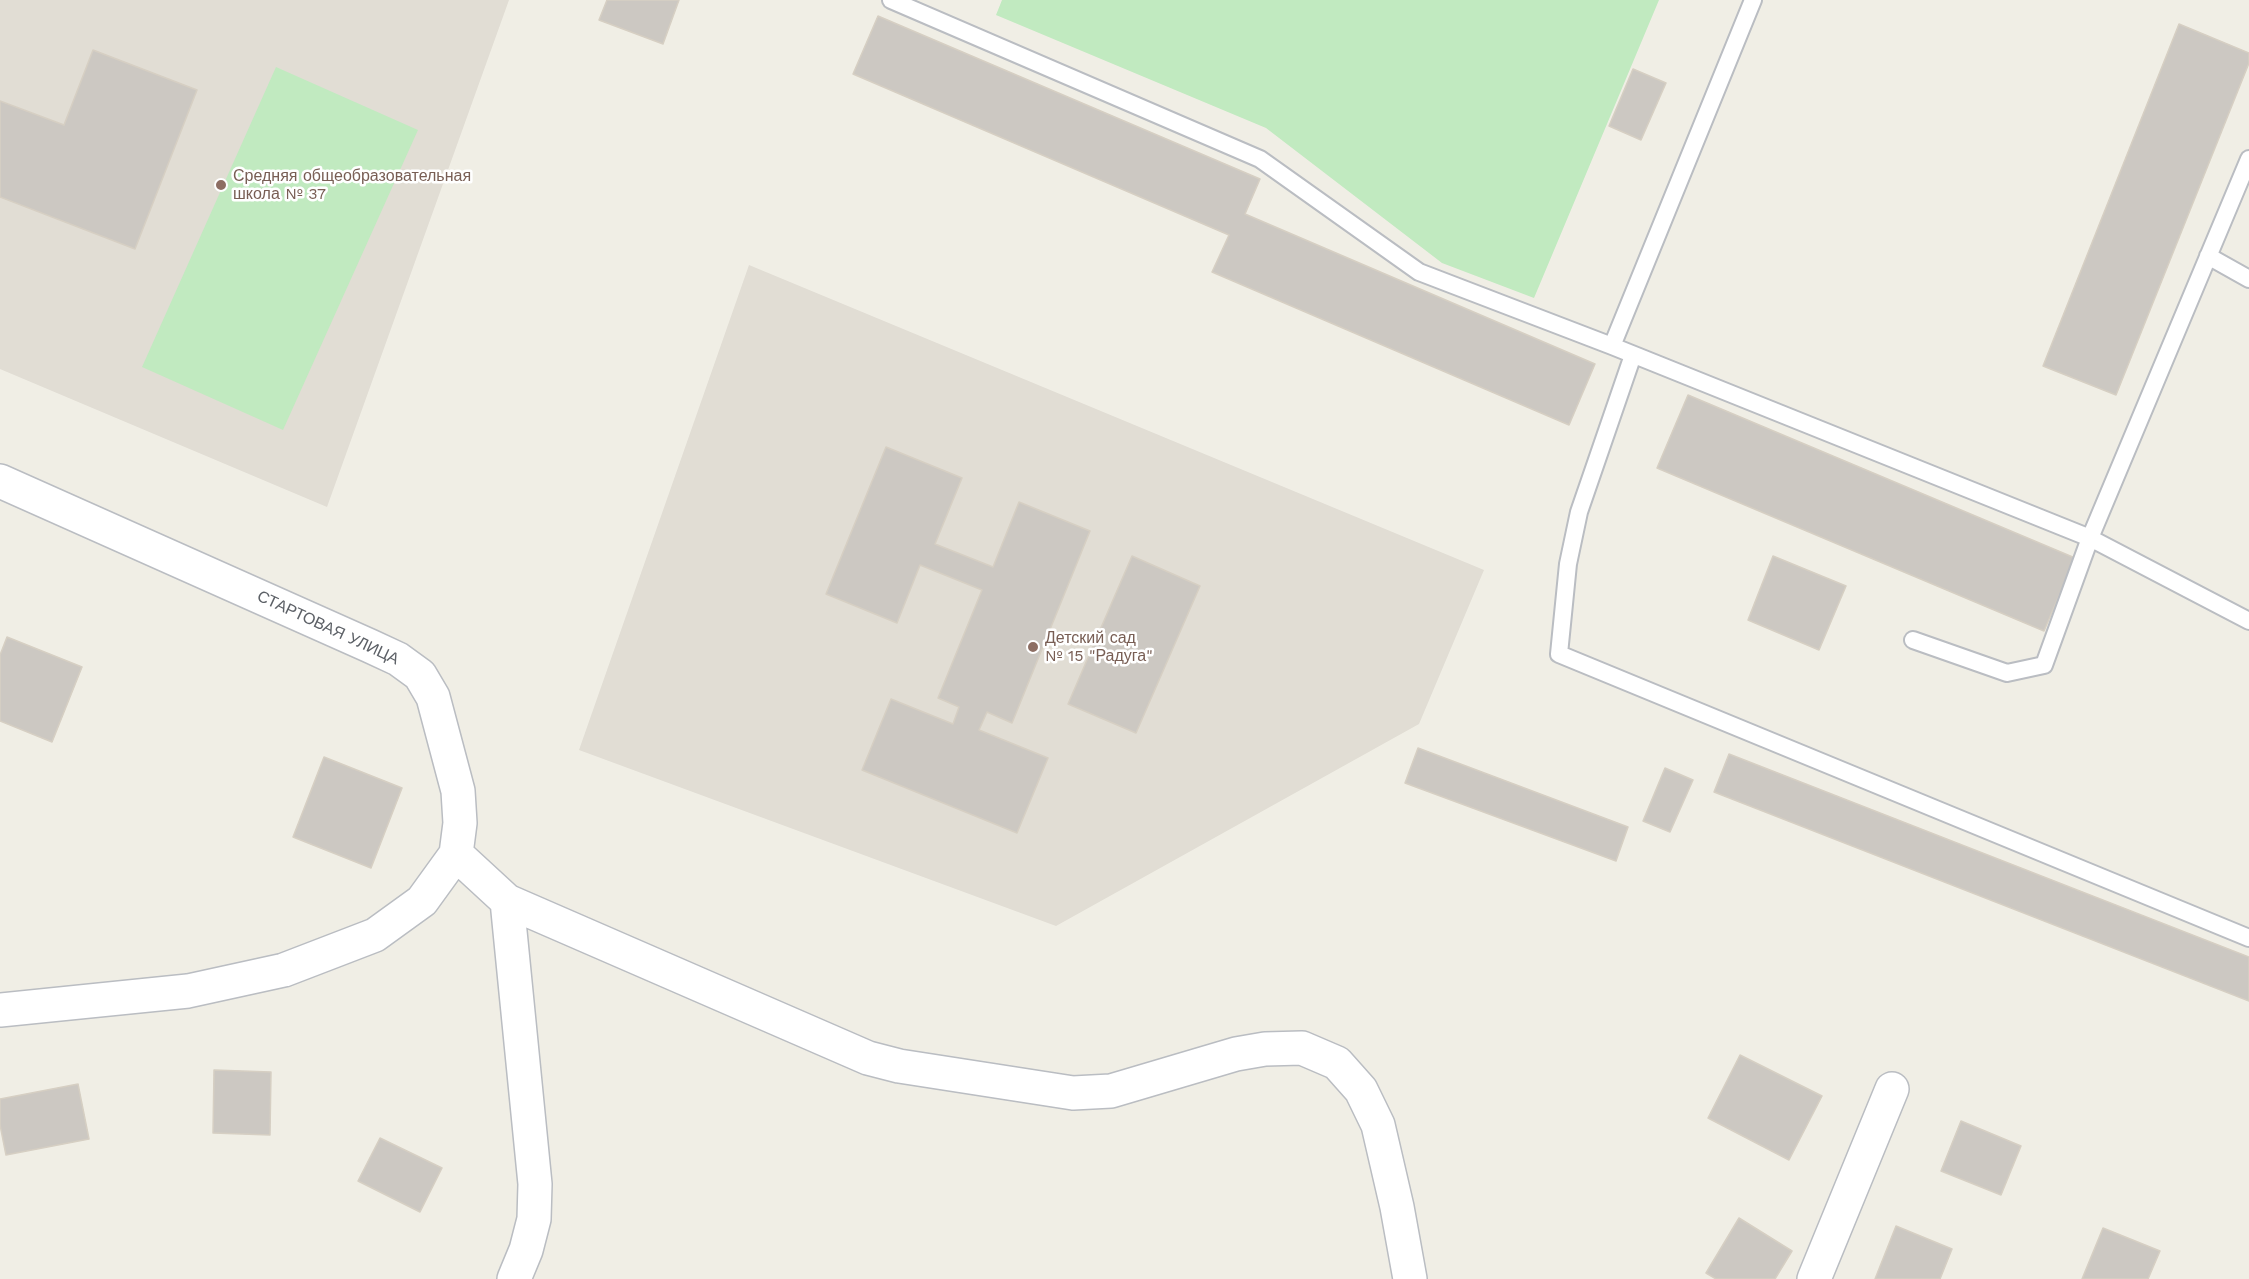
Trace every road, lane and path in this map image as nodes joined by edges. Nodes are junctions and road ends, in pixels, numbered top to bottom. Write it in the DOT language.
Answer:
graph roads {
  1 [pos="891,0"];
  2 [pos="1753,0"];
  3 [pos="2249,159"];
  4 [pos="2208,256"];
  5 [pos="2249,279"];
  6 [pos="1612,346"];
  7 [pos="1633,355"];
  8 [pos="0,482"];
  9 [pos="2090,538"];
  10 [pos="2249,621"];
  11 [pos="1913,640"];
  12 [pos="456,854"];
  13 [pos="507,901"];
  14 [pos="2249,938"];
  15 [pos="0,1010"];
  16 [pos="1892,1089"];
  17 [pos="514,1279"];
  18 [pos="1410,1279"];
  19 [pos="1814,1279"];
  1 -- 6 [label="lane"];
  2 -- 6 [label="lane"];
  3 -- 4 [label="lane"];
  4 -- 5 [label="lane"];
  4 -- 9 [label="lane"];
  6 -- 7 [label="lane"];
  7 -- 9 [label="lane"];
  7 -- 14 [label="lane"];
  8 -- 12 [label="street, СТАРТОВАЯ УЛИЦА"];
  9 -- 10 [label="lane"];
  9 -- 11 [label="lane"];
  12 -- 13 [label="street"];
  12 -- 15 [label="street, СТАРТОВАЯ УЛИЦА"];
  13 -- 17 [label="street"];
  13 -- 18 [label="street"];
  16 -- 19 [label="street"];
}
